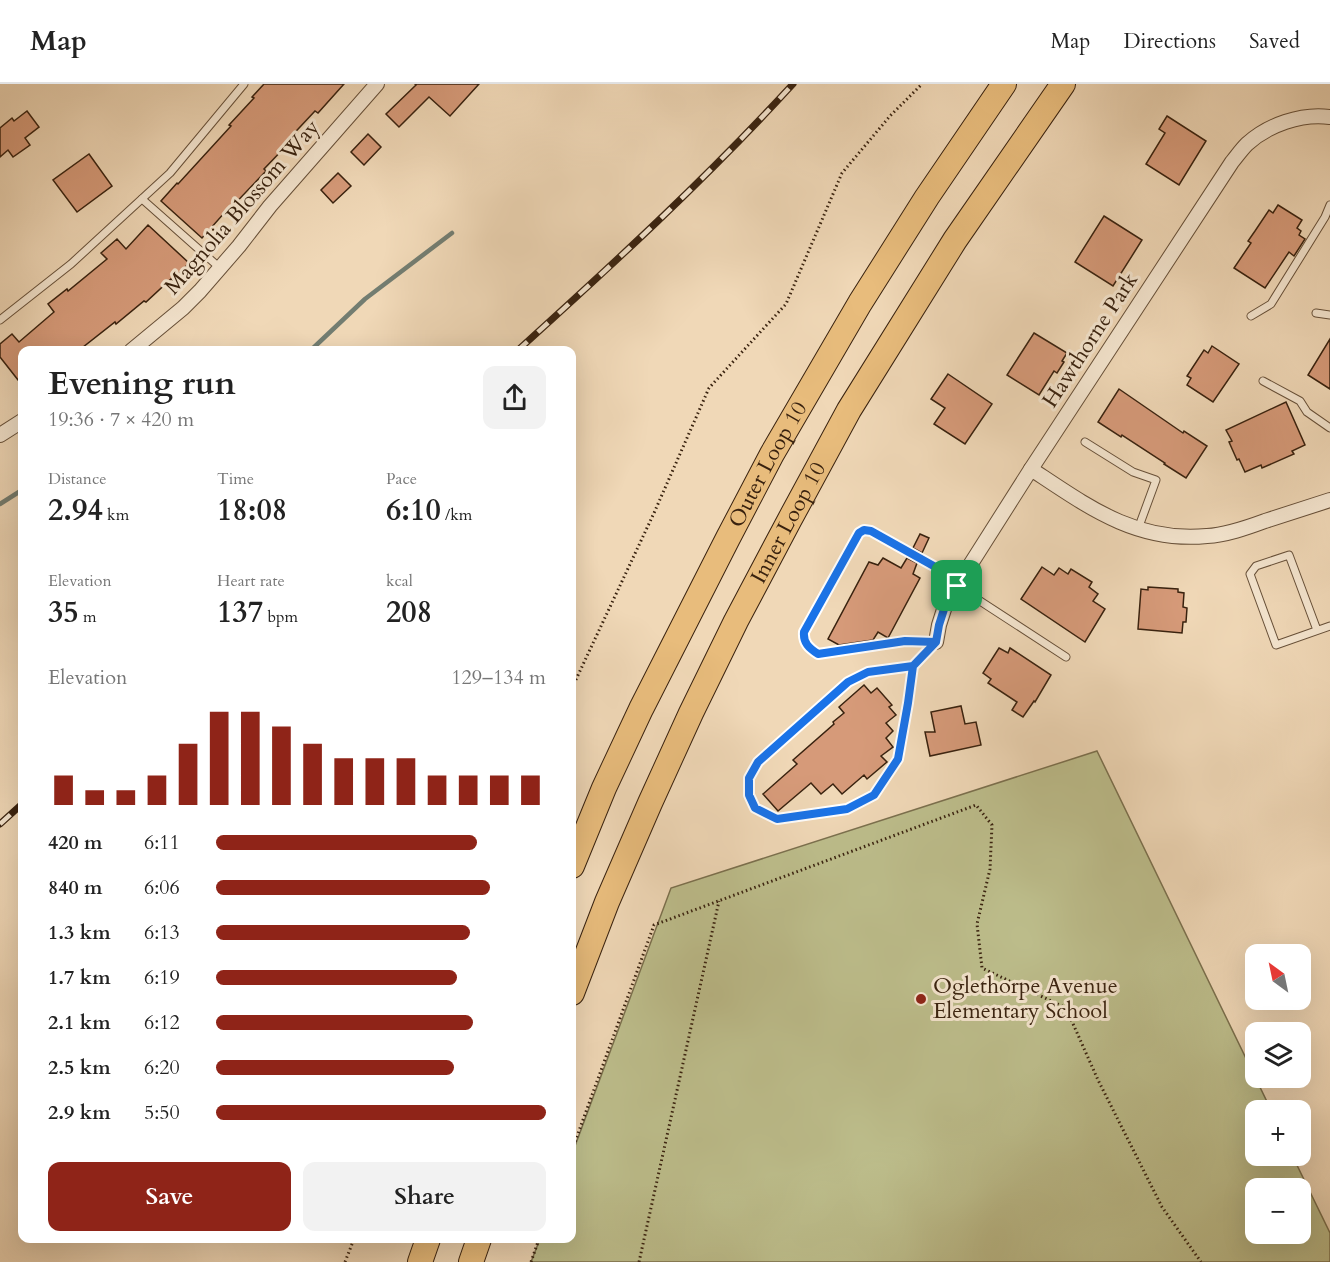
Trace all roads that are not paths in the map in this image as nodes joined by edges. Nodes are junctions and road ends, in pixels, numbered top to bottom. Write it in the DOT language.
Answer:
graph roads {
  1 [pos="244,84"];
  2 [pos="377,84"];
  3 [pos="1004,84"];
  4 [pos="1063,84"];
  5 [pos="1330,117"];
  6 [pos="142,199"];
  7 [pos="1330,206"];
  8 [pos="220,268"];
  9 [pos="1316,313"];
  10 [pos="1330,315"];
  11 [pos="1251,316"];
  12 [pos="0,320"];
  13 [pos="137,346"];
  14 [pos="1263,381"];
  15 [pos="18,424"];
  16 [pos="1330,428"];
  17 [pos="0,435"];
  18 [pos="1085,442"];
  19 [pos="1031,469"];
  20 [pos="1330,500"];
  21 [pos="1138,529"];
  22 [pos="957,586"];
  23 [pos="1330,626"];
  24 [pos="1317,630"];
  25 [pos="936,642"];
  26 [pos="1066,657"];
  27 [pos="913,666"];
  28 [pos="576,856"];
  29 [pos="576,983"];
  30 [pos="427,1243"];
  31 [pos="478,1243"];
  32 [pos="420,1262"];
  33 [pos="471,1262"];
  1 -- 6 [label="lane"];
  2 -- 8 [label="street, Magnolia Blossom Way"];
  3 -- 28 [label="highway, Outer Loop 10"];
  4 -- 29 [label="highway, Inner Loop 10"];
  5 -- 19 [label="street, Hawthorne Park"];
  6 -- 8 [label="lane"];
  6 -- 12 [label="lane"];
  7 -- 11 [label="lane"];
  8 -- 13 [label="street, Magnolia Blossom Way"];
  9 -- 10 [label="lane"];
  14 -- 16 [label="lane"];
  15 -- 17 [label="street"];
  18 -- 21 [label="lane"];
  19 -- 21 [label="street"];
  19 -- 22 [label="street, Hawthorne Park"];
  20 -- 21 [label="street"];
  22 -- 25 [label="street, Hawthorne Park"];
  22 -- 25 [label="lane"];
  22 -- 26 [label="lane"];
  23 -- 24 [label="lane"];
  24 -- 24 [label="lane"];
  25 -- 27 [label="lane"];
  27 -- 27 [label="lane"];
  30 -- 32 [label="highway"];
  31 -- 33 [label="highway"];
}
